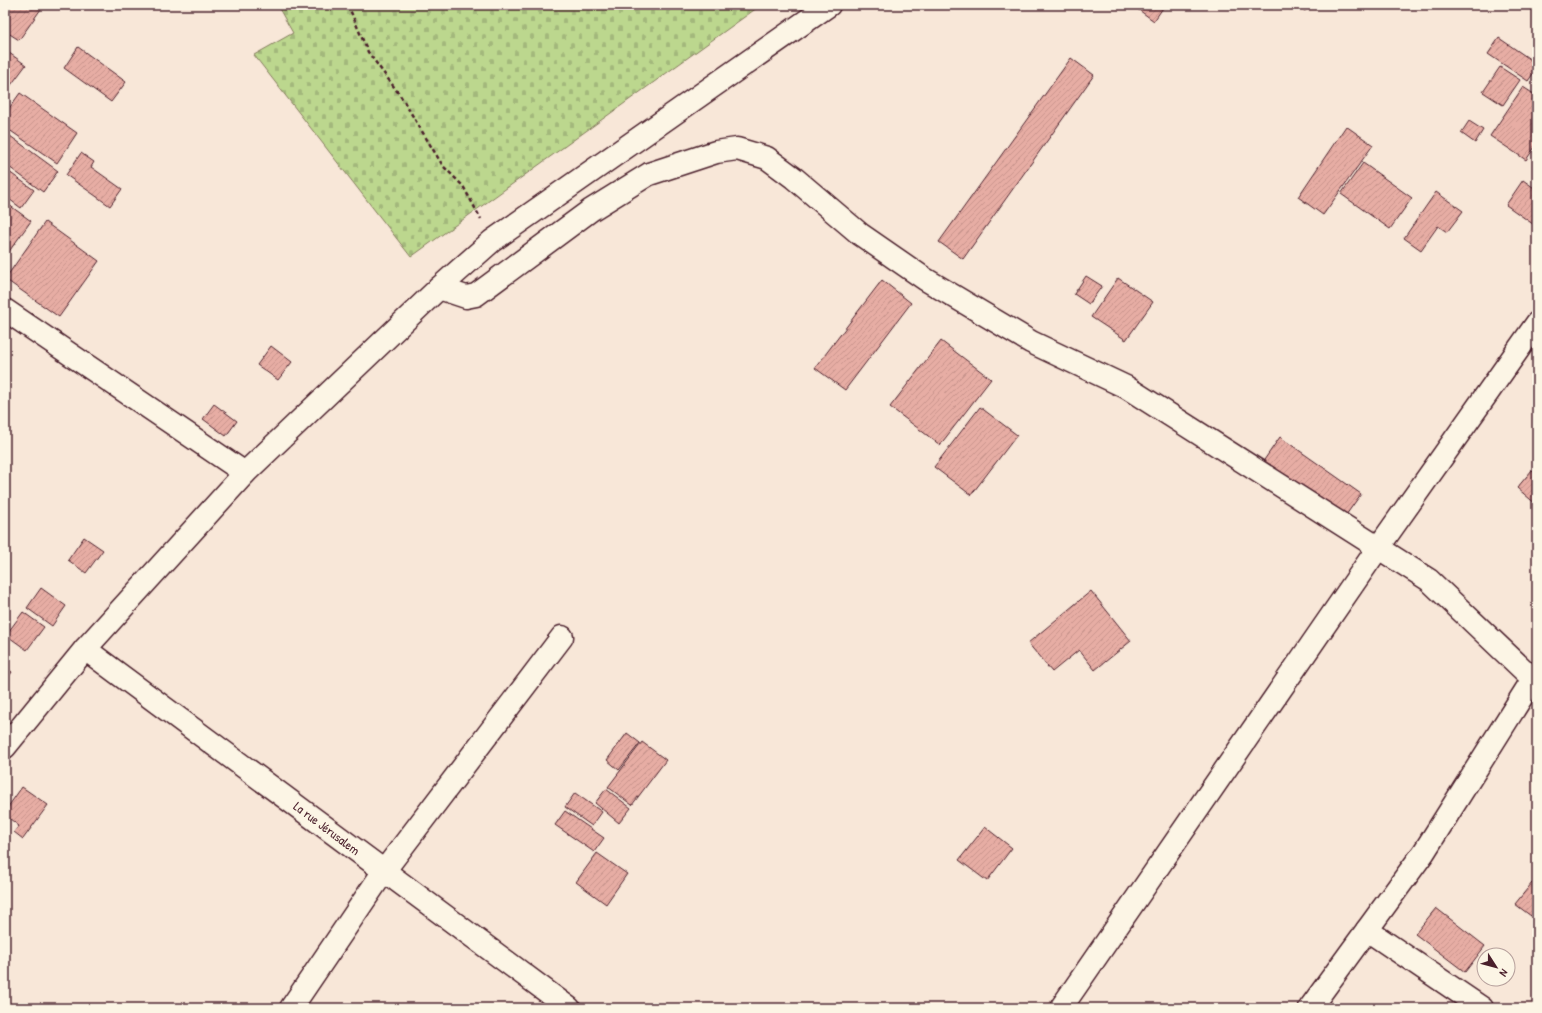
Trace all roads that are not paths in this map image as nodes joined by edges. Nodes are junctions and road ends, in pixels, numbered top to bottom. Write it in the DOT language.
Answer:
graph roads {
  1 [pos="829,5"];
  2 [pos="439,288"];
  3 [pos="5,310"];
  4 [pos="1537,324"];
  5 [pos="245,473"];
  6 [pos="1378,548"];
  7 [pos="562,637"];
  8 [pos="85,649"];
  9 [pos="1535,677"];
  10 [pos="5,747"];
  11 [pos="384,871"];
  12 [pos="1367,930"];
  13 [pos="291,1008"];
  14 [pos="569,1008"];
  15 [pos="1061,1008"];
  16 [pos="1310,1008"];
  17 [pos="1482,1008"];
  1 -- 2 [label="street"];
  2 -- 5 [label="street"];
  2 -- 6 [label="street"];
  3 -- 5 [label="street"];
  4 -- 6 [label="street"];
  5 -- 8 [label="street"];
  6 -- 9 [label="street"];
  6 -- 15 [label="street"];
  7 -- 11 [label="street"];
  8 -- 10 [label="street"];
  8 -- 11 [label="street, La rue Jérusalem"];
  9 -- 12 [label="street"];
  11 -- 13 [label="street"];
  11 -- 14 [label="street, La rue Jérusalem"];
  12 -- 16 [label="street"];
  12 -- 17 [label="street"];
}
